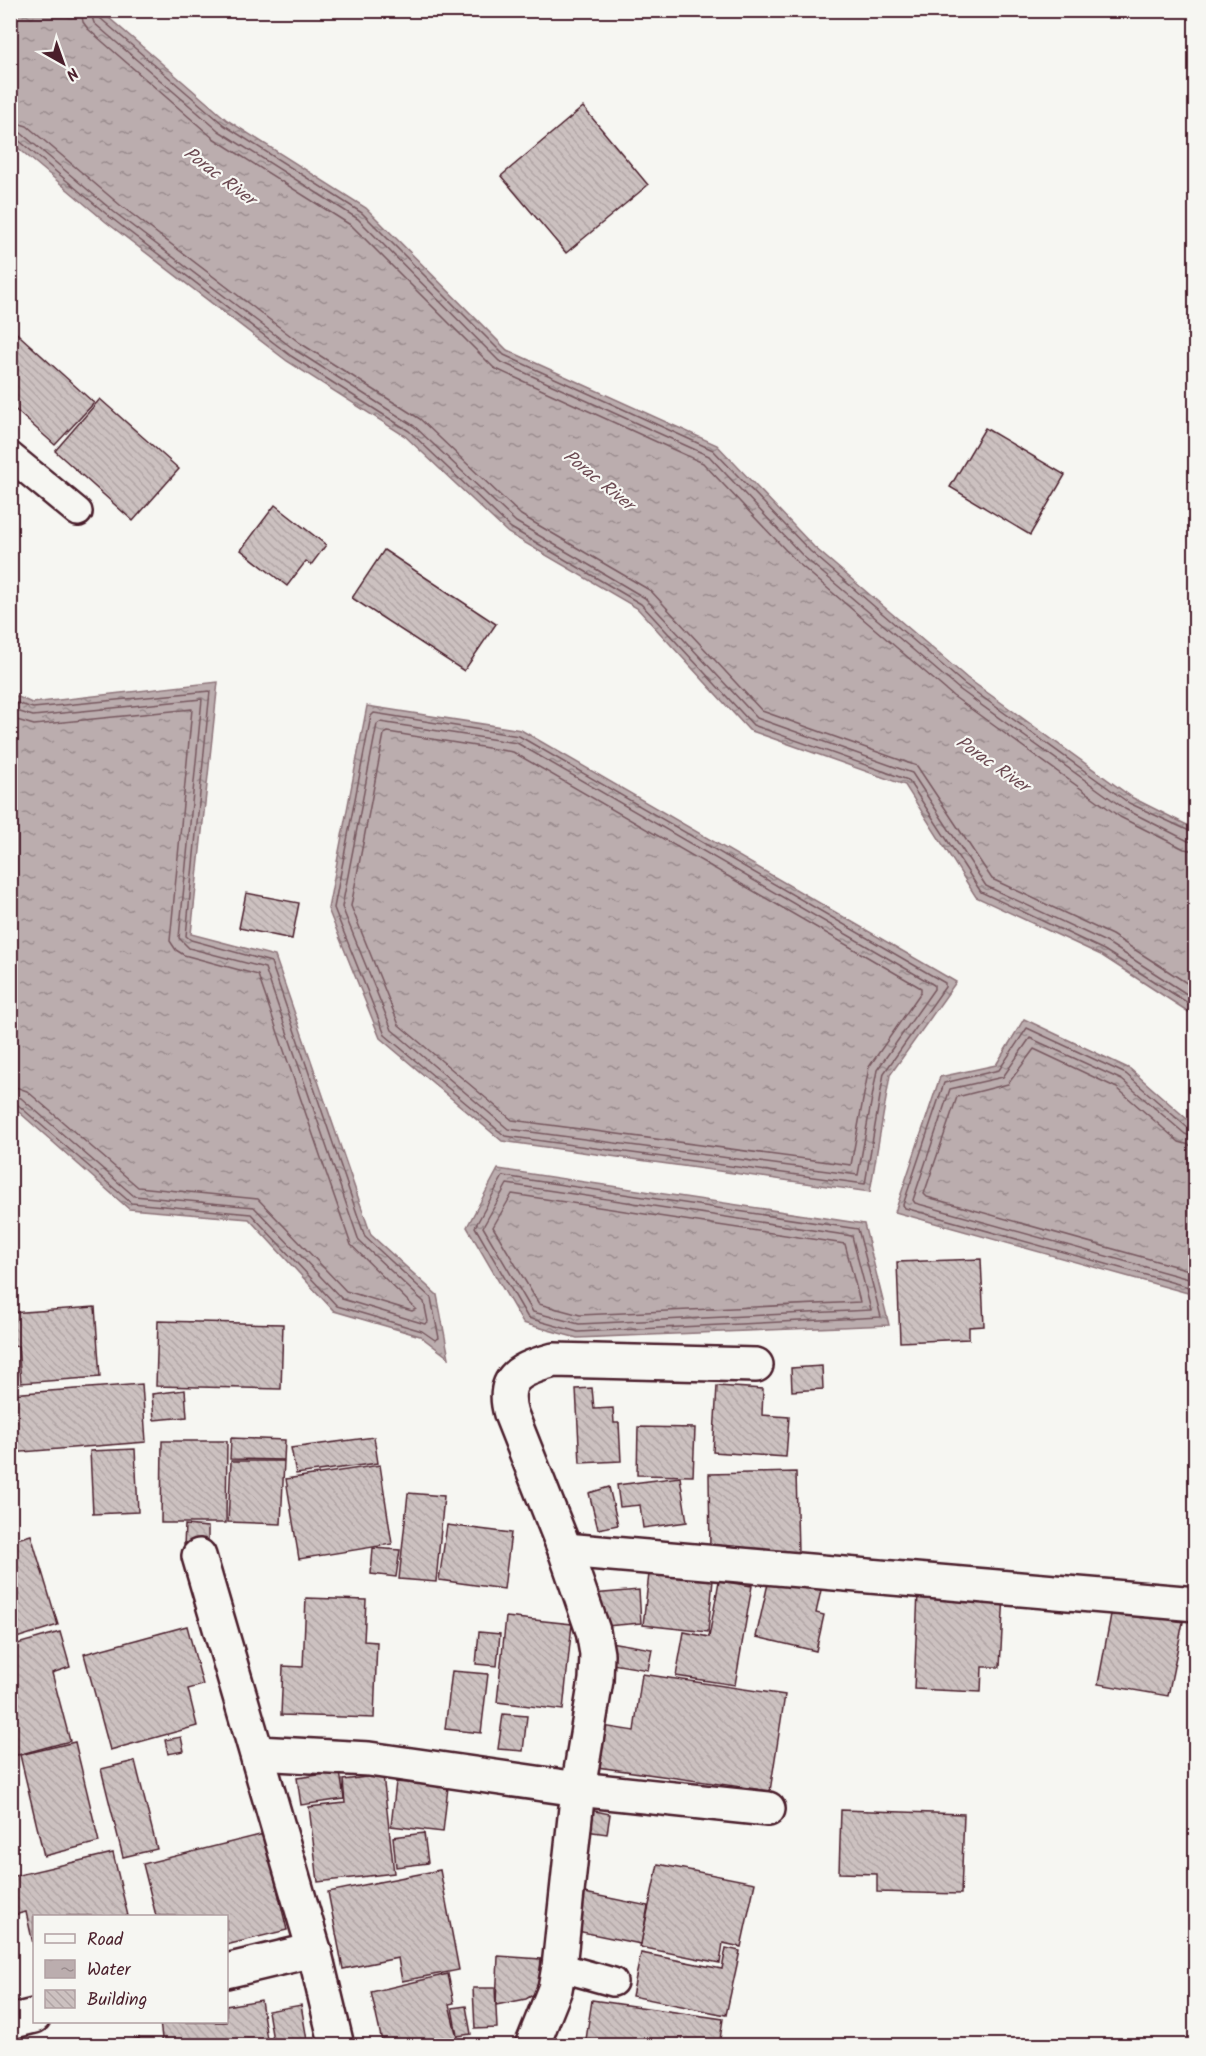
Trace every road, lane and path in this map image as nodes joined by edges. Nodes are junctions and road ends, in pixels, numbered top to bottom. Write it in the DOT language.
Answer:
graph roads {
  1 [pos="10,456"];
  2 [pos="78,512"];
  3 [pos="756,1365"];
  4 [pos="565,1550"];
  5 [pos="199,1556"];
  6 [pos="1196,1604"];
  7 [pos="257,1753"];
  8 [pos="578,1789"];
  9 [pos="768,1809"];
  10 [pos="314,1950"];
  11 [pos="559,1967"];
  12 [pos="228,1971"];
  13 [pos="613,1982"];
  14 [pos="33,2016"];
  15 [pos="10,2022"];
  16 [pos="337,2046"];
  17 [pos="532,2046"];
  1 -- 2 [label="lane"];
  3 -- 4 [label="street"];
  4 -- 6 [label="street"];
  4 -- 8 [label="street"];
  5 -- 7 [label="street"];
  7 -- 8 [label="street"];
  7 -- 10 [label="street"];
  8 -- 9 [label="street"];
  8 -- 11 [label="street"];
  10 -- 12 [label="street"];
  10 -- 16 [label="street"];
  11 -- 13 [label="lane"];
  11 -- 17 [label="street"];
  14 -- 15 [label="street"];
}
